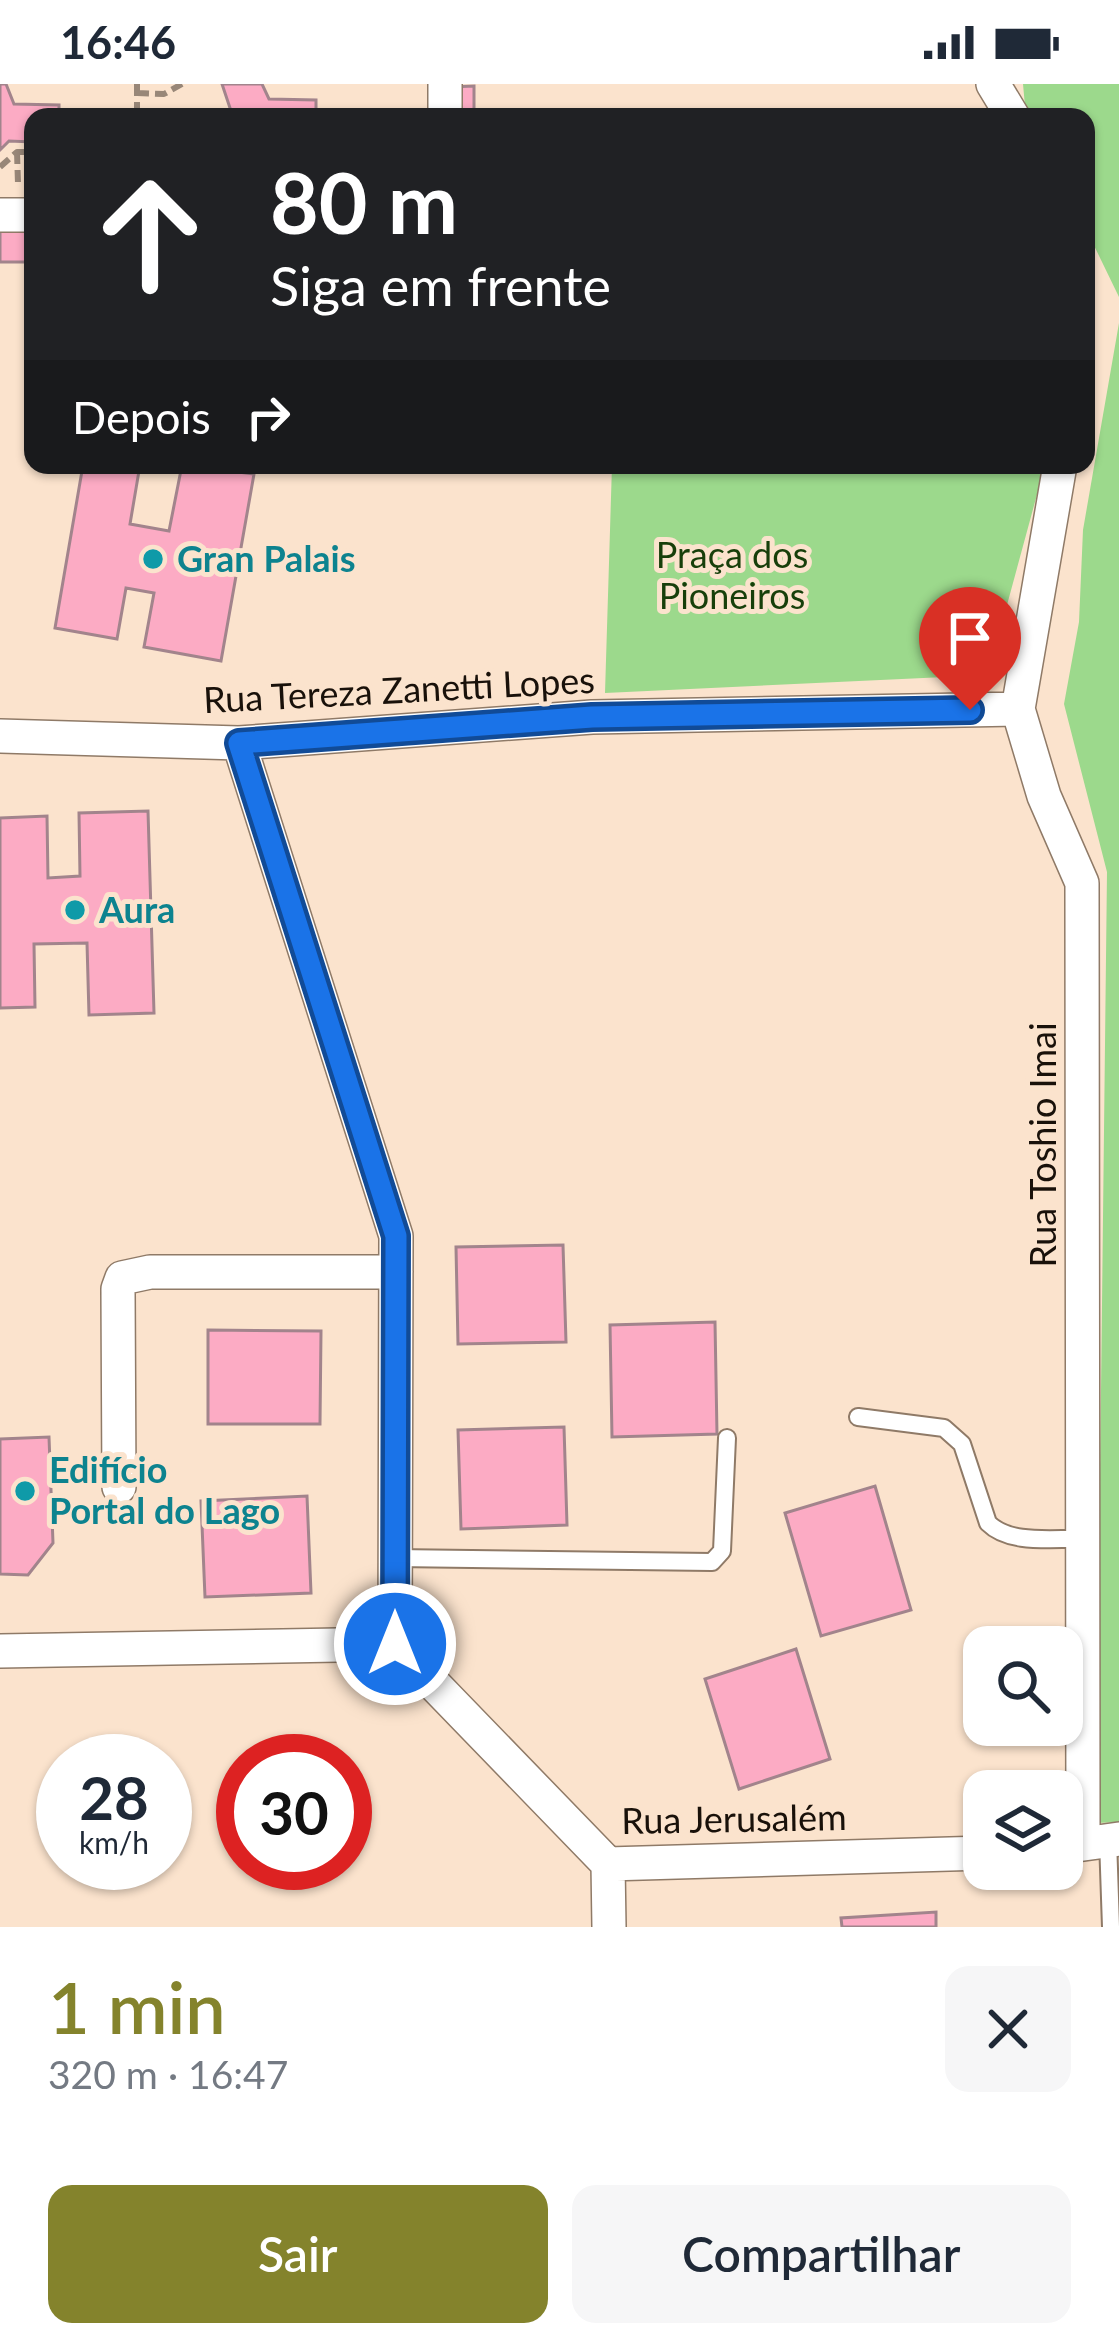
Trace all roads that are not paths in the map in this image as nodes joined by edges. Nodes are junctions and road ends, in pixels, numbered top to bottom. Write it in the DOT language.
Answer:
graph roads {
  1 [pos="1058,474"];
  2 [pos="1018,709"];
  3 [pos="0,736"];
  4 [pos="239,743"];
  5 [pos="396,1272"];
  6 [pos="858,1418"];
  7 [pos="728,1438"];
  8 [pos="119,1486"];
  9 [pos="1082,1539"];
  10 [pos="395,1558"];
  11 [pos="395,1644"];
  12 [pos="0,1651"];
  13 [pos="1093,1842"];
  14 [pos="963,1854"];
  15 [pos="608,1864"];
  16 [pos="609,1927"];
  17 [pos="1111,1927"];
  1 -- 2 [label="street, Rua Toshio Imai"];
  2 -- 4 [label="street, Rua Tereza Zanetti Lopes"];
  2 -- 9 [label="street, Rua Toshio Imai"];
  3 -- 4 [label="street, Rua Tereza Zanetti Lopes"];
  4 -- 5 [label="street"];
  5 -- 8 [label="street"];
  5 -- 10 [label="street"];
  6 -- 9 [label="lane"];
  7 -- 10 [label="lane"];
  9 -- 13 [label="street, Rua Toshio Imai"];
  10 -- 11 [label="street"];
  11 -- 12 [label="street"];
  11 -- 15 [label="street, Rua Jerusalém"];
  13 -- 17 [label="lane"];
  14 -- 15 [label="street, Rua Jerusalém"];
  15 -- 16 [label="street"];
}
